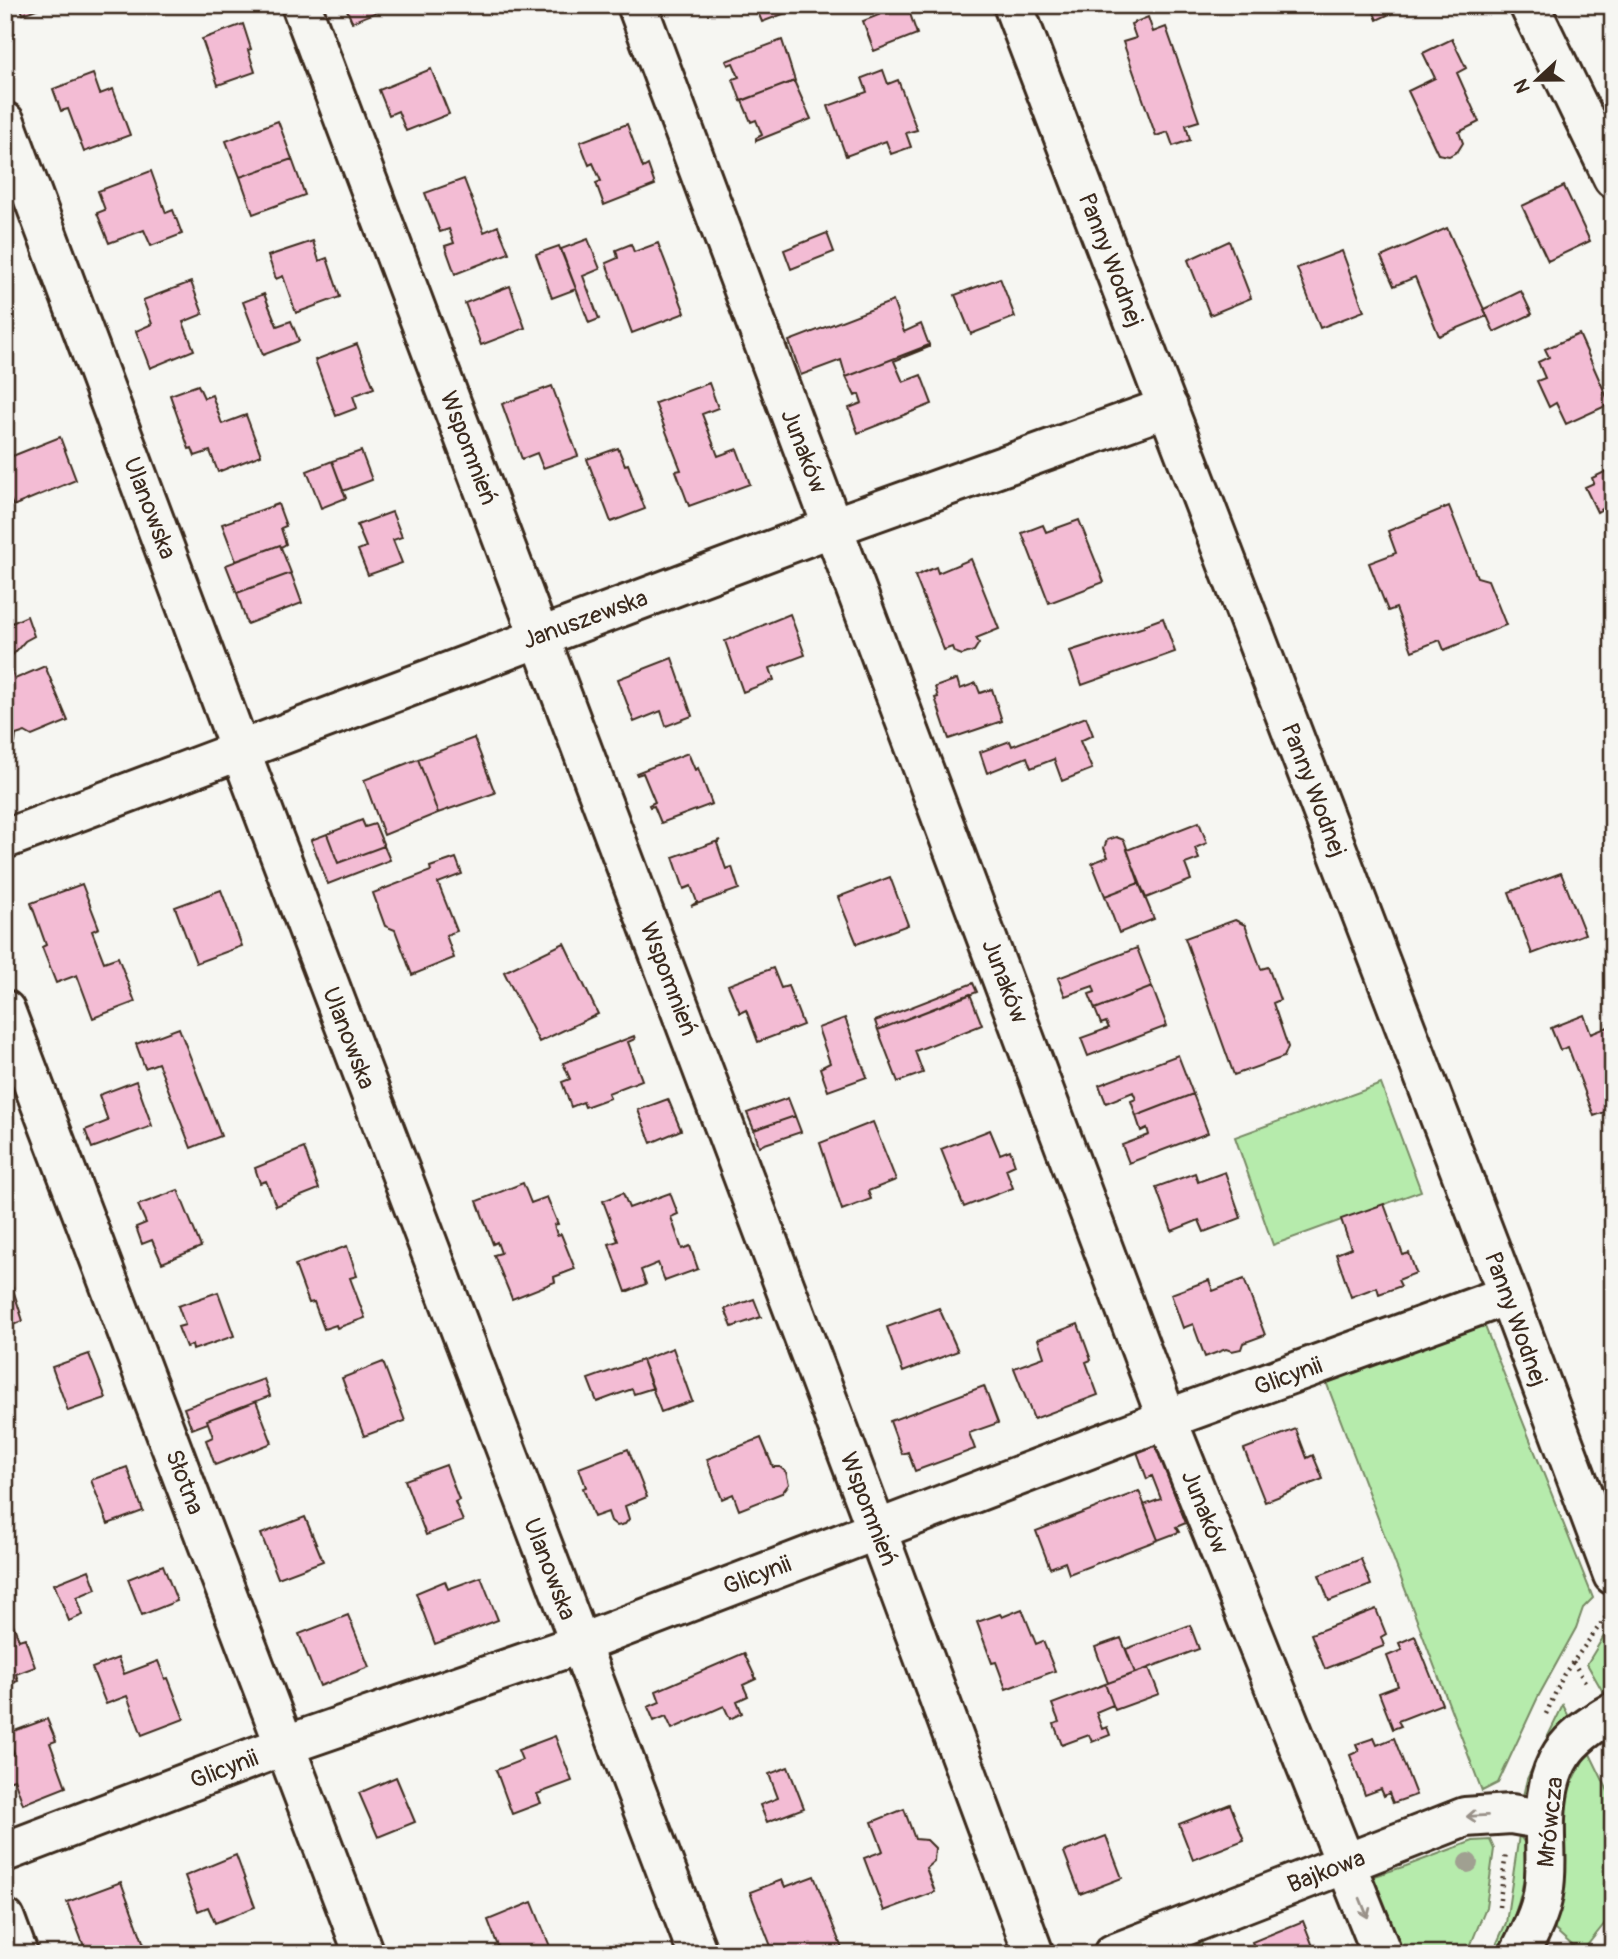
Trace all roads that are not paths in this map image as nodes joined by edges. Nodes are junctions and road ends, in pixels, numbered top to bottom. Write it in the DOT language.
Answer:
graph roads {
  1 [pos="301,5"];
  2 [pos="638,5"];
  3 [pos="1013,5"];
  4 [pos="1529,5"];
  5 [pos="5,122"];
  6 [pos="1613,178"];
  7 [pos="1168,407"];
  8 [pos="833,527"];
  9 [pos="540,636"];
  10 [pos="240,750"];
  11 [pos="5,839"];
  12 [pos="5,1010"];
  13 [pos="1508,1295"];
  14 [pos="1167,1419"];
  15 [pos="876,1528"];
  16 [pos="1613,1575"];
  17 [pos="579,1643"];
  18 [pos="1600,1699"];
  19 [pos="286,1745"];
  20 [pos="1545,1820"];
  21 [pos="5,1852"];
  22 [pos="1345,1863"];
  23 [pos="5,1919"];
  24 [pos="18,1954"];
  25 [pos="365,1954"];
  26 [pos="698,1954"];
  27 [pos="1034,1954"];
  28 [pos="1113,1954"];
  29 [pos="1382,1954"];
  30 [pos="1519,1954"];
  1 -- 9 [label="street, Wspomnień"];
  2 -- 8 [label="street, Junaków"];
  3 -- 7 [label="street, Panny Wodnej"];
  4 -- 6 [label="street"];
  5 -- 10 [label="street, Ulanowska"];
  7 -- 8 [label="street, Januszewska"];
  7 -- 13 [label="street, Panny Wodnej"];
  8 -- 9 [label="street, Januszewska"];
  8 -- 14 [label="street, Junaków"];
  9 -- 10 [label="street, Januszewska"];
  9 -- 15 [label="street, Wspomnień"];
  10 -- 11 [label="street, Januszewska"];
  10 -- 17 [label="street, Ulanowska"];
  12 -- 19 [label="street, Słotna"];
  13 -- 14 [label="street, Glicynii"];
  13 -- 16 [label="street, Panny Wodnej"];
  14 -- 15 [label="street, Glicynii"];
  14 -- 22 [label="street, Junaków"];
  15 -- 17 [label="street, Glicynii"];
  15 -- 27 [label="street, Wspomnień"];
  17 -- 19 [label="street, Glicynii"];
  17 -- 26 [label="street, Ulanowska"];
  18 -- 20 [label="street, Mrówcza"];
  19 -- 21 [label="street, Glicynii"];
  19 -- 25 [label="street, Słotna"];
  20 -- 22 [label="street, Bajkowa, one-way"];
  20 -- 30 [label="street, Mrówcza"];
  22 -- 28 [label="street, Bajkowa"];
  22 -- 29 [label="street, Junaków, one-way"];
  23 -- 24 [label="street"];
}
